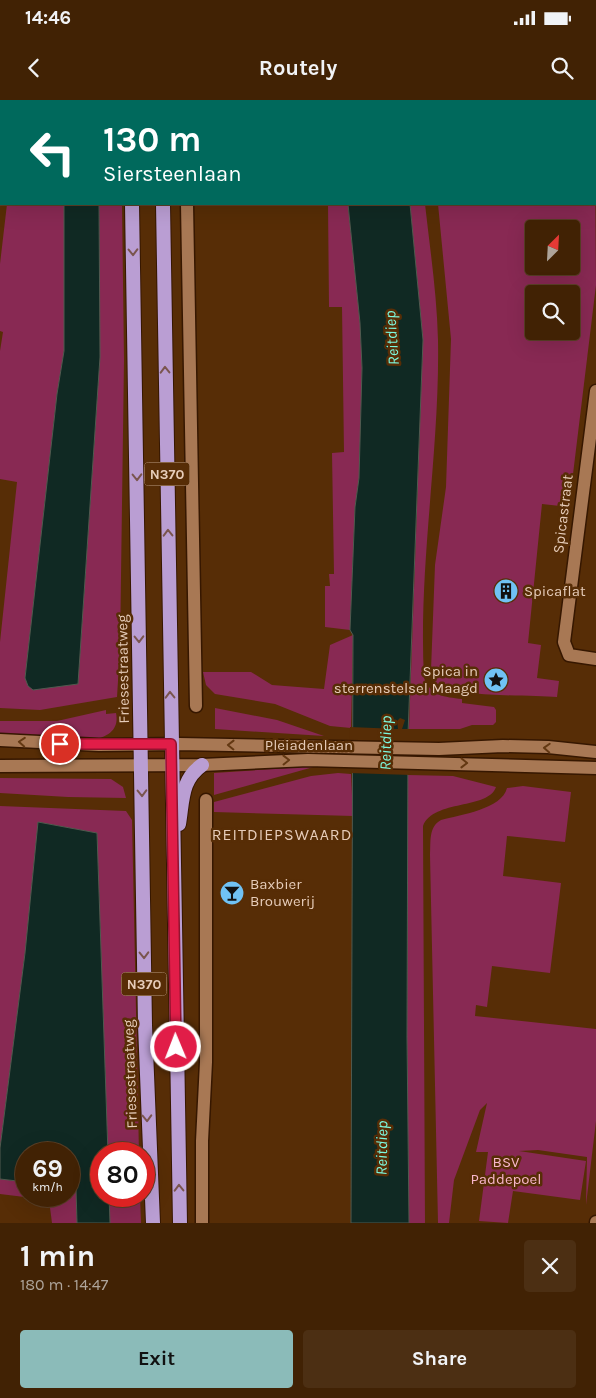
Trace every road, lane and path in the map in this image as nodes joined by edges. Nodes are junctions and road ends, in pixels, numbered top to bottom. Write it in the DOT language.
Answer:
graph roads {
  1 [pos="132,205"];
  2 [pos="163,205"];
  3 [pos="186,205"];
  4 [pos="596,391"];
  5 [pos="596,659"];
  6 [pos="196,706"];
  7 [pos="0,740"];
  8 [pos="141,744"];
  9 [pos="171,744"];
  10 [pos="596,752"];
  11 [pos="141,765"];
  12 [pos="171,765"];
  13 [pos="202,765"];
  14 [pos="0,766"];
  15 [pos="596,768"];
  16 [pos="206,800"];
  17 [pos="172,869"];
  18 [pos="153,1223"];
  19 [pos="180,1223"];
  20 [pos="202,1223"];
  1 -- 8 [label="highway, Friesestraatweg / N370, one-way"];
  9 -- 2 [label="highway, N370, one-way"];
  3 -- 6 [label="street"];
  4 -- 5 [label="street, Spicastraat"];
  8 -- 7 [label="street, Pleiadenlaan, one-way"];
  8 -- 9 [label="street, Pleiadenlaan"];
  8 -- 11 [label="highway, Friesestraatweg / N370"];
  10 -- 9 [label="street, Pleiadenlaan, one-way"];
  9 -- 12 [label="highway, N370"];
  11 -- 12 [label="street, Pleiadenlaan"];
  11 -- 14 [label="street, Pleiadenlaan"];
  11 -- 18 [label="highway, Friesestraatweg / N370, one-way"];
  12 -- 13 [label="street, Pleiadenlaan"];
  12 -- 17 [label="highway, N370"];
  13 -- 15 [label="street, Pleiadenlaan, one-way"];
  13 -- 17 [label="highway, N370"];
  16 -- 20 [label="street"];
  19 -- 17 [label="highway, N370, one-way"];
}
